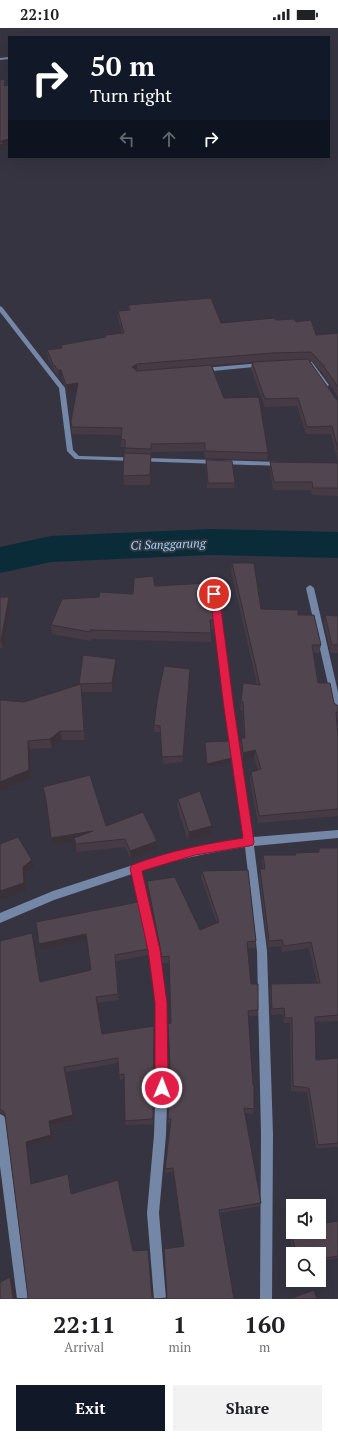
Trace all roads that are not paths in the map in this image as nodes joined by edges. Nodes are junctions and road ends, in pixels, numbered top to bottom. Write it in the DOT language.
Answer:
graph roads {
  1 [pos="0,308"];
  2 [pos="299,363"];
  3 [pos="264,365"];
  4 [pos="193,371"];
  5 [pos="331,393"];
  6 [pos="292,464"];
  7 [pos="213,580"];
  8 [pos="310,588"];
  9 [pos="338,710"];
  10 [pos="338,834"];
  11 [pos="249,842"];
  12 [pos="136,868"];
  13 [pos="0,918"];
  14 [pos="0,1120"];
  15 [pos="23,1299"];
  16 [pos="160,1299"];
  17 [pos="266,1299"];
  1 -- 6 [label="street"];
  2 -- 5 [label="street"];
  3 -- 4 [label="street"];
  7 -- 11 [label="street"];
  8 -- 9 [label="street"];
  10 -- 11 [label="street"];
  11 -- 12 [label="street"];
  11 -- 17 [label="street"];
  12 -- 13 [label="street"];
  12 -- 16 [label="street"];
  14 -- 15 [label="street"];
}
